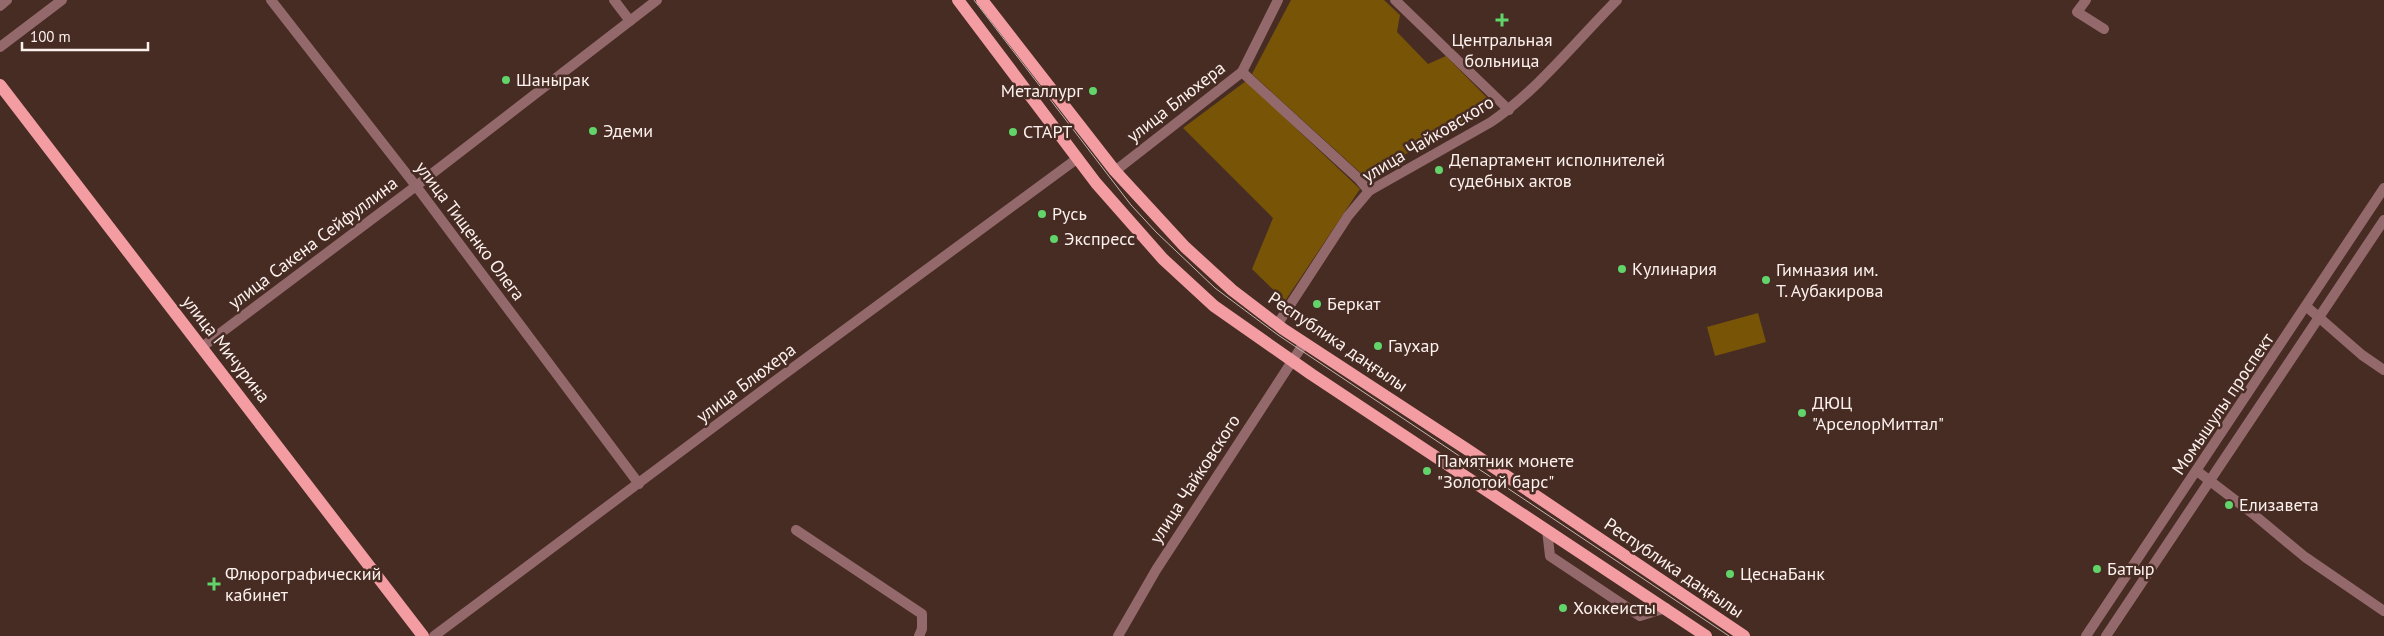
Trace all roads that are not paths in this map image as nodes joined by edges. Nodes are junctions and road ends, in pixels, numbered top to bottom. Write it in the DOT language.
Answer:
graph roads {
  1 [pos="7,0"];
  2 [pos="62,0"];
  3 [pos="271,0"];
  4 [pos="614,0"];
  5 [pos="657,0"];
  6 [pos="958,0"];
  7 [pos="982,0"];
  8 [pos="1278,0"];
  9 [pos="1396,0"];
  10 [pos="1617,0"];
  11 [pos="2086,0"];
  12 [pos="0,6"];
  13 [pos="630,21"];
  14 [pos="2104,29"];
  15 [pos="0,47"];
  16 [pos="1242,72"];
  17 [pos="0,85"];
  18 [pos="1508,110"];
  19 [pos="1078,158"];
  20 [pos="1115,171"];
  21 [pos="416,186"];
  22 [pos="2384,188"];
  23 [pos="1368,191"];
  24 [pos="2384,220"];
  25 [pos="2307,307"];
  26 [pos="2318,318"];
  27 [pos="1277,325"];
  28 [pos="1304,343"];
  29 [pos="202,347"];
  30 [pos="1292,360"];
  31 [pos="2384,370"];
  32 [pos="2197,471"];
  33 [pos="2211,480"];
  34 [pos="639,484"];
  35 [pos="796,530"];
  36 [pos="1547,530"];
  37 [pos="1666,608"];
  38 [pos="2384,611"];
  39 [pos="423,636"];
  40 [pos="434,636"];
  41 [pos="919,636"];
  42 [pos="1118,636"];
  43 [pos="1706,636"];
  44 [pos="1744,636"];
  45 [pos="2086,636"];
  46 [pos="2106,636"];
  1 -- 12 [label="street"];
  2 -- 15 [label="street"];
  3 -- 21 [label="street, улица Тищенко Олега"];
  4 -- 13 [label="street"];
  5 -- 13 [label="street, улица Сакена Сейфуллина"];
  6 -- 19 [label="main road"];
  7 -- 20 [label="main road, Республика даңғылы"];
  8 -- 16 [label="street, улица Блюхера"];
  9 -- 18 [label="street"];
  10 -- 18 [label="street, улица Чайковского"];
  11 -- 14 [label="street"];
  13 -- 21 [label="street, улица Сакена Сейфуллина"];
  16 -- 20 [label="street, улица Блюхера"];
  16 -- 23 [label="street"];
  17 -- 29 [label="main road, улица Мичурина"];
  18 -- 23 [label="street, улица Чайковского"];
  19 -- 30 [label="main road"];
  19 -- 34 [label="street, улица Блюхера"];
  20 -- 27 [label="main road, Республика даңғылы"];
  21 -- 29 [label="street, улица Сакена Сейфуллина"];
  21 -- 34 [label="street, улица Тищенко Олега"];
  22 -- 25 [label="street, Момышулы проспект"];
  23 -- 27 [label="street, улица Чайковского"];
  24 -- 26 [label="street, Момышулы проспект"];
  25 -- 26 [label="street"];
  25 -- 32 [label="street, Момышулы проспект"];
  26 -- 31 [label="street"];
  26 -- 33 [label="street, Момышулы проспект"];
  27 -- 28 [label="main road, Республика даңғылы"];
  28 -- 30 [label="street, улица Чайковского"];
  28 -- 44 [label="main road, Республика даңғылы"];
  29 -- 39 [label="main road, улица Мичурина"];
  30 -- 36 [label="main road"];
  30 -- 42 [label="street, улица Чайковского"];
  32 -- 33 [label="street"];
  32 -- 45 [label="street, Момышулы проспект"];
  33 -- 38 [label="street"];
  33 -- 46 [label="street, Момышулы проспект"];
  34 -- 40 [label="street, улица Блюхера"];
  35 -- 41 [label="street"];
  36 -- 37 [label="main road"];
  36 -- 37 [label="street"];
  37 -- 43 [label="main road"];
}
